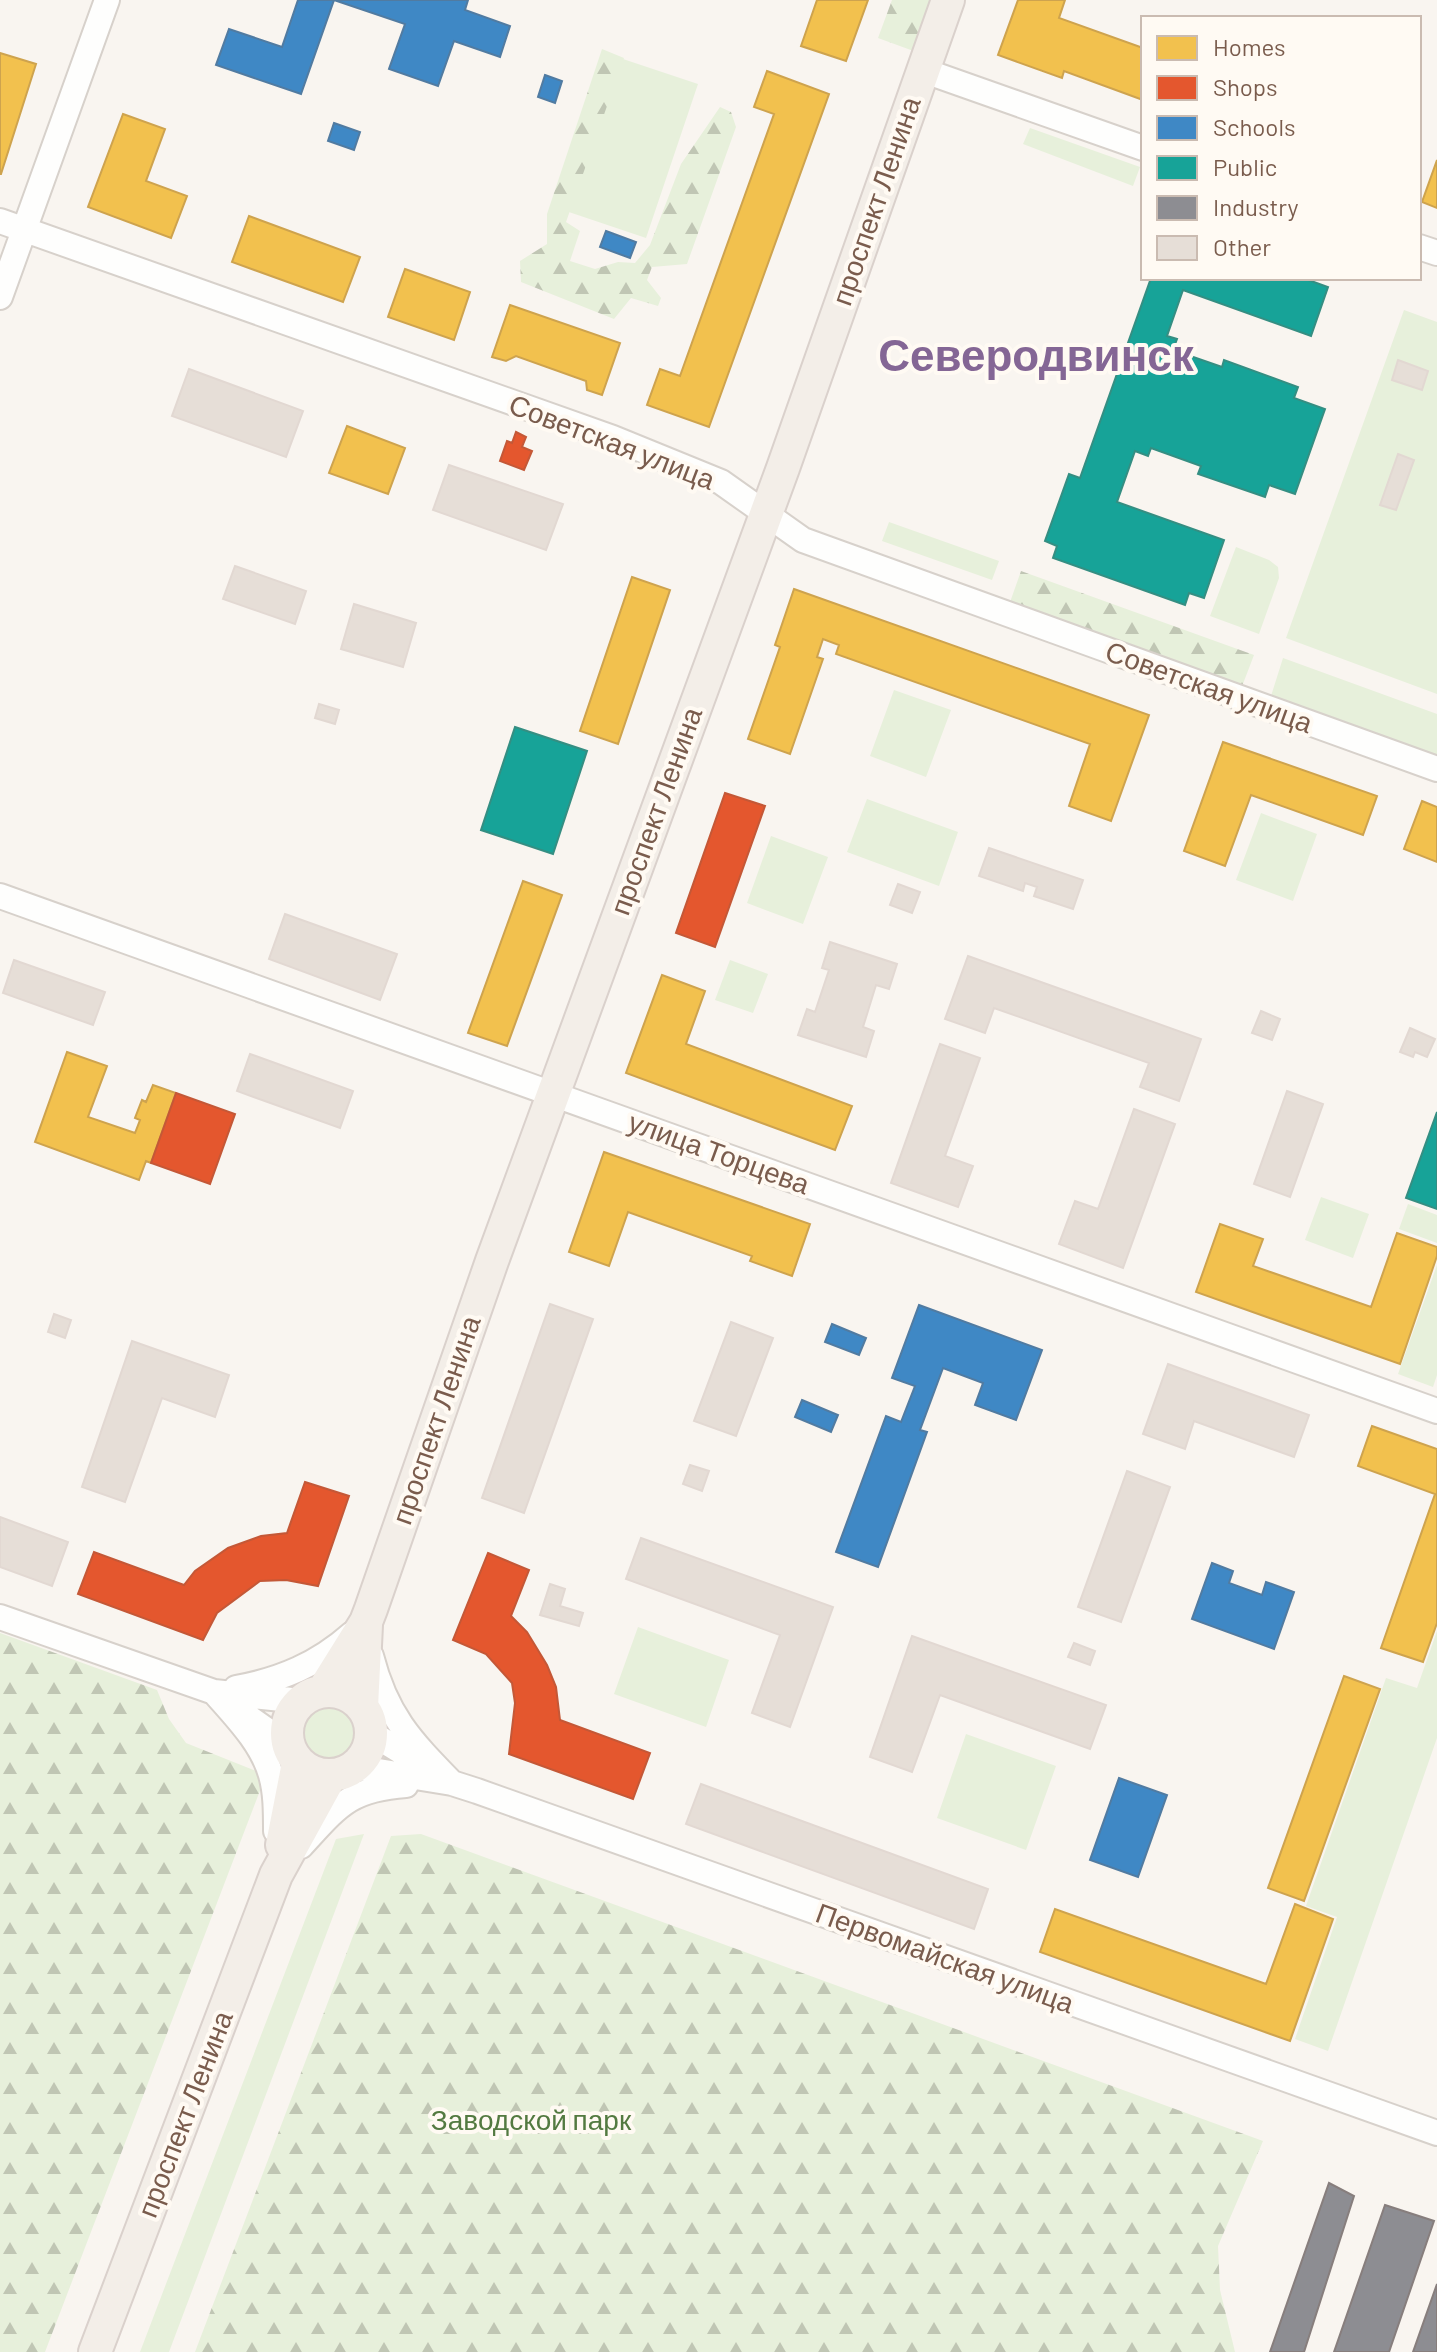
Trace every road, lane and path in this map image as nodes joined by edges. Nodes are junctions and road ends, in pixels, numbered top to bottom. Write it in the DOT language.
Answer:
graph roads {
  1 [pos="107,0"];
  2 [pos="948,0"];
  3 [pos="922,70"];
  4 [pos="1141,147"];
  5 [pos="11,225"];
  6 [pos="0,297"];
  7 [pos="765,514"];
  8 [pos="1437,769"];
  9 [pos="0,896"];
  10 [pos="553,1094"];
  11 [pos="1437,1411"];
  12 [pos="0,1617"];
  13 [pos="366,1622"];
  14 [pos="214,1692"];
  15 [pos="312,1696"];
  16 [pos="367,1720"];
  17 [pos="293,1754"];
  18 [pos="342,1771"];
  19 [pos="452,1783"];
  20 [pos="276,1875"];
  21 [pos="1437,2133"];
  22 [pos="95,2352"];
  1 -- 5 [label="street"];
  2 -- 3 [label="main road, проспект Ленина"];
  3 -- 4 [label="street"];
  3 -- 7 [label="main road, проспект Ленина"];
  5 -- 6 [label="street"];
  5 -- 7 [label="street, Советская улица"];
  7 -- 8 [label="street, Советская улица"];
  7 -- 10 [label="main road, проспект Ленина"];
  9 -- 10 [label="street, улица Торцева"];
  10 -- 11 [label="street, улица Торцева"];
  10 -- 13 [label="main road, проспект Ленина"];
  12 -- 14 [label="street"];
  13 -- 14 [label="street"];
  13 -- 15 [label="main road"];
  13 -- 16 [label="main road"];
  13 -- 19 [label="street"];
  14 -- 15 [label="street"];
  14 -- 17 [label="street"];
  14 -- 20 [label="street"];
  15 -- 16 [label="main road"];
  15 -- 17 [label="main road"];
  16 -- 18 [label="main road"];
  16 -- 19 [label="street"];
  17 -- 18 [label="main road"];
  17 -- 20 [label="main road"];
  18 -- 19 [label="street"];
  18 -- 20 [label="main road"];
  19 -- 20 [label="street"];
  19 -- 21 [label="street, Первомайская улица"];
  20 -- 22 [label="main road, проспект Ленина"];
}
